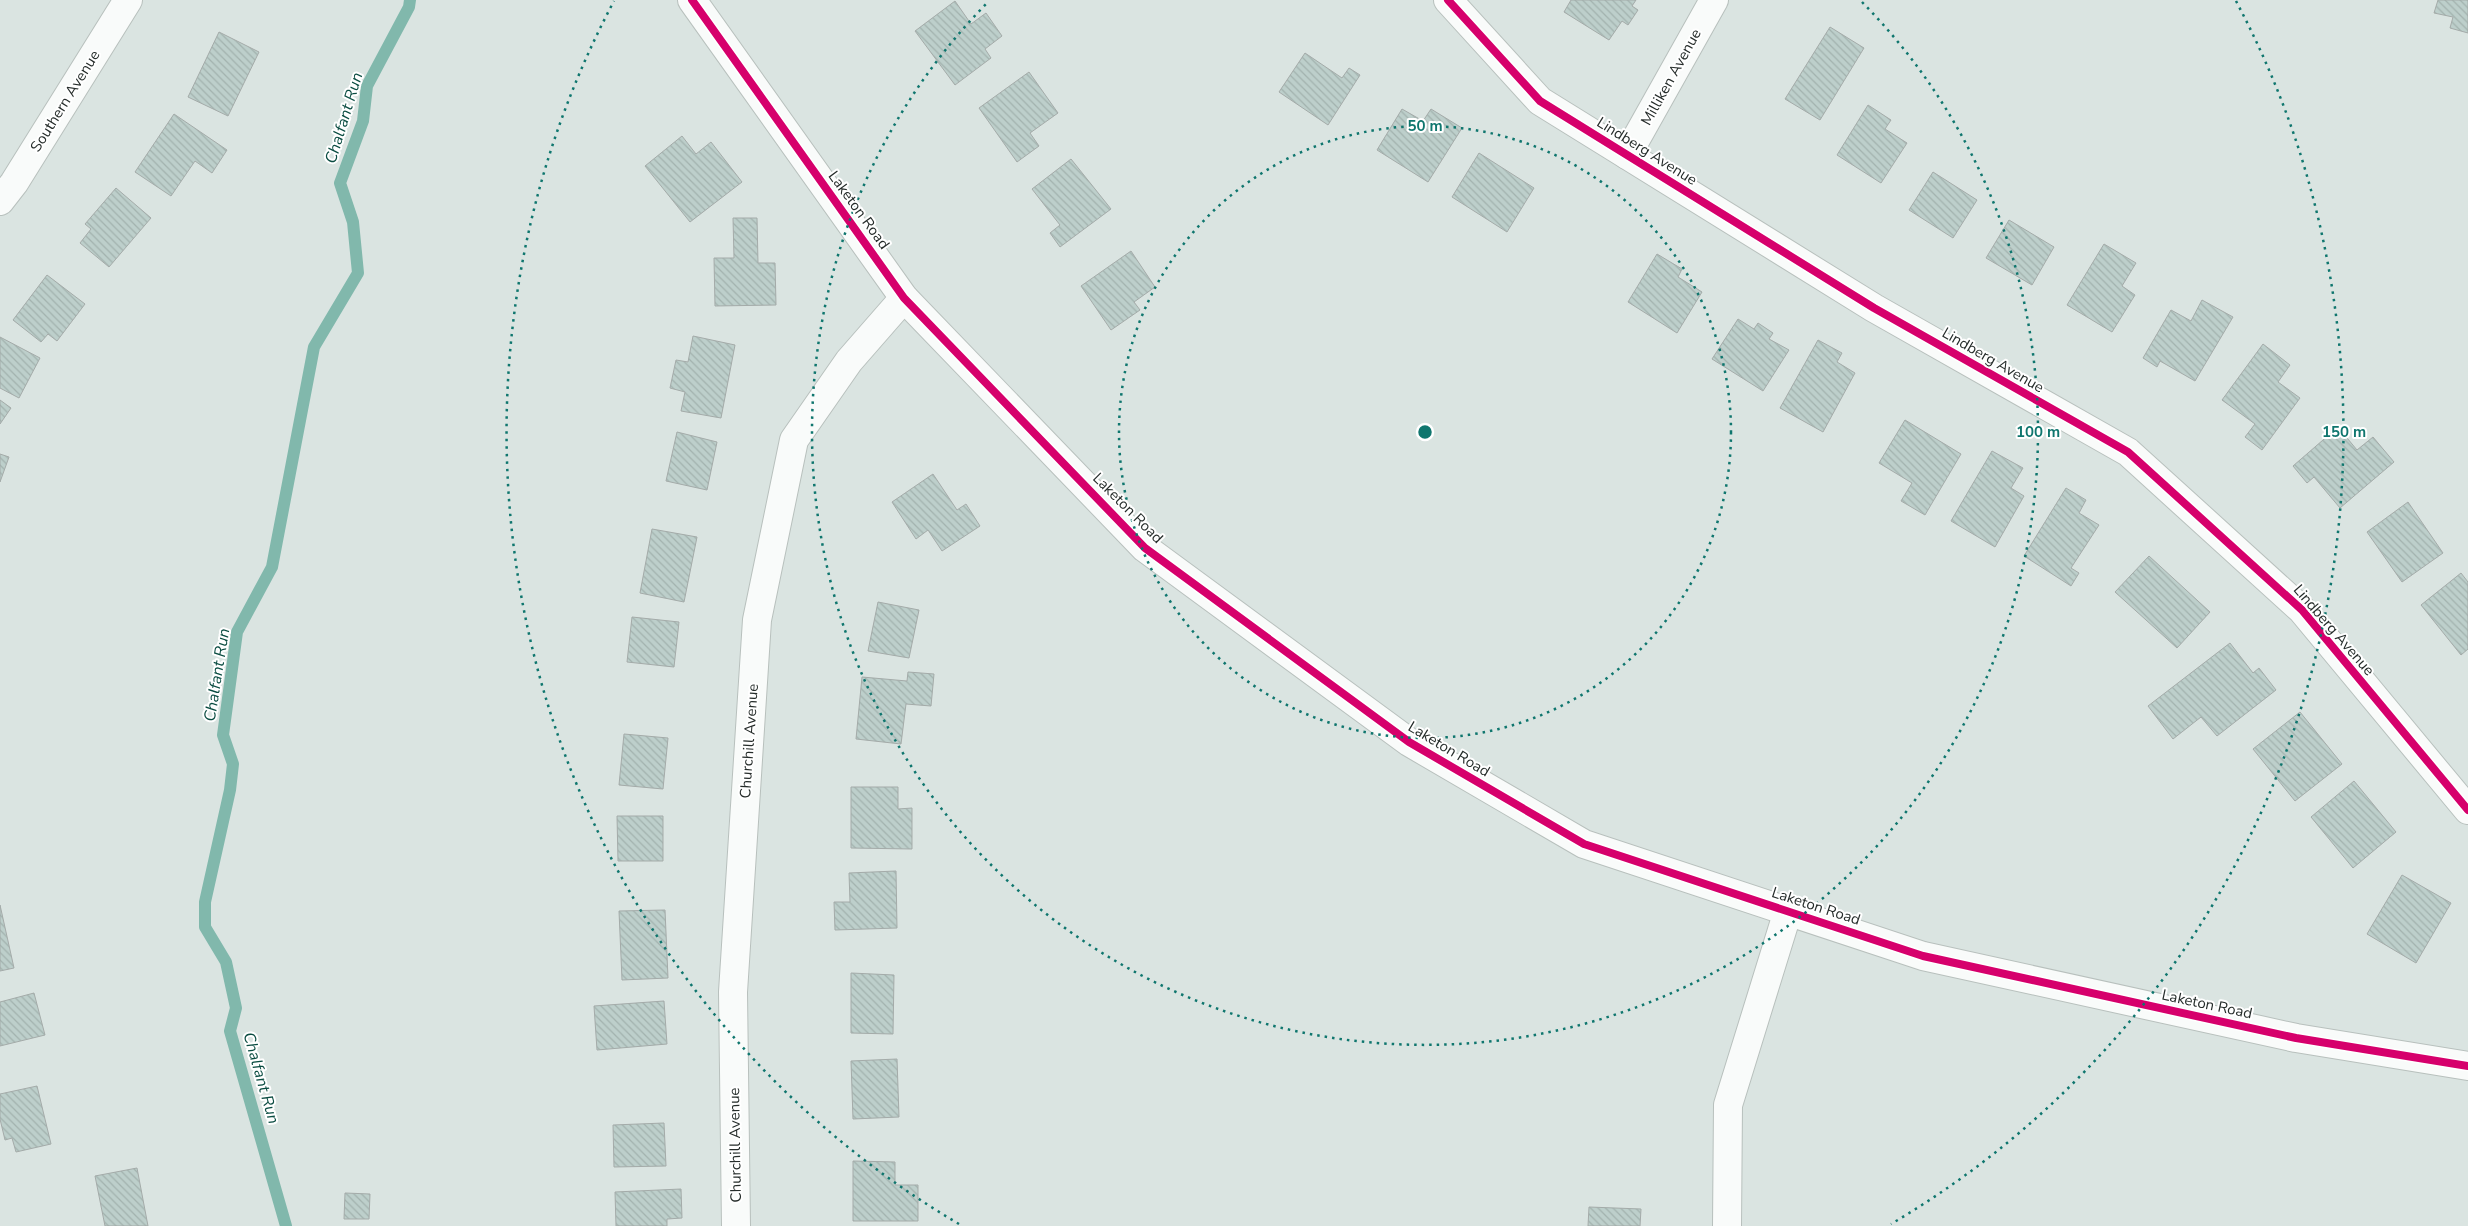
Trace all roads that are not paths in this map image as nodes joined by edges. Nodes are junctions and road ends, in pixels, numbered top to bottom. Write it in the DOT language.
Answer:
graph roads {
  1 [pos="128,0"];
  2 [pos="692,0"];
  3 [pos="1448,0"];
  4 [pos="1714,0"];
  5 [pos="1627,155"];
  6 [pos="0,200"];
  7 [pos="904,298"];
  8 [pos="2468,810"];
  9 [pos="1788,911"];
  10 [pos="2468,1066"];
  11 [pos="736,1226"];
  12 [pos="1727,1226"];
  1 -- 6 [label="street, Southern Avenue"];
  2 -- 7 [label="street, Laketon Road"];
  3 -- 5 [label="street, Lindberg Avenue"];
  4 -- 5 [label="street, Milliken Avenue"];
  5 -- 8 [label="street, Lindberg Avenue"];
  7 -- 9 [label="street, Laketon Road"];
  7 -- 11 [label="street, Churchill Avenue"];
  9 -- 10 [label="street, Laketon Road"];
  9 -- 12 [label="street"];
}
